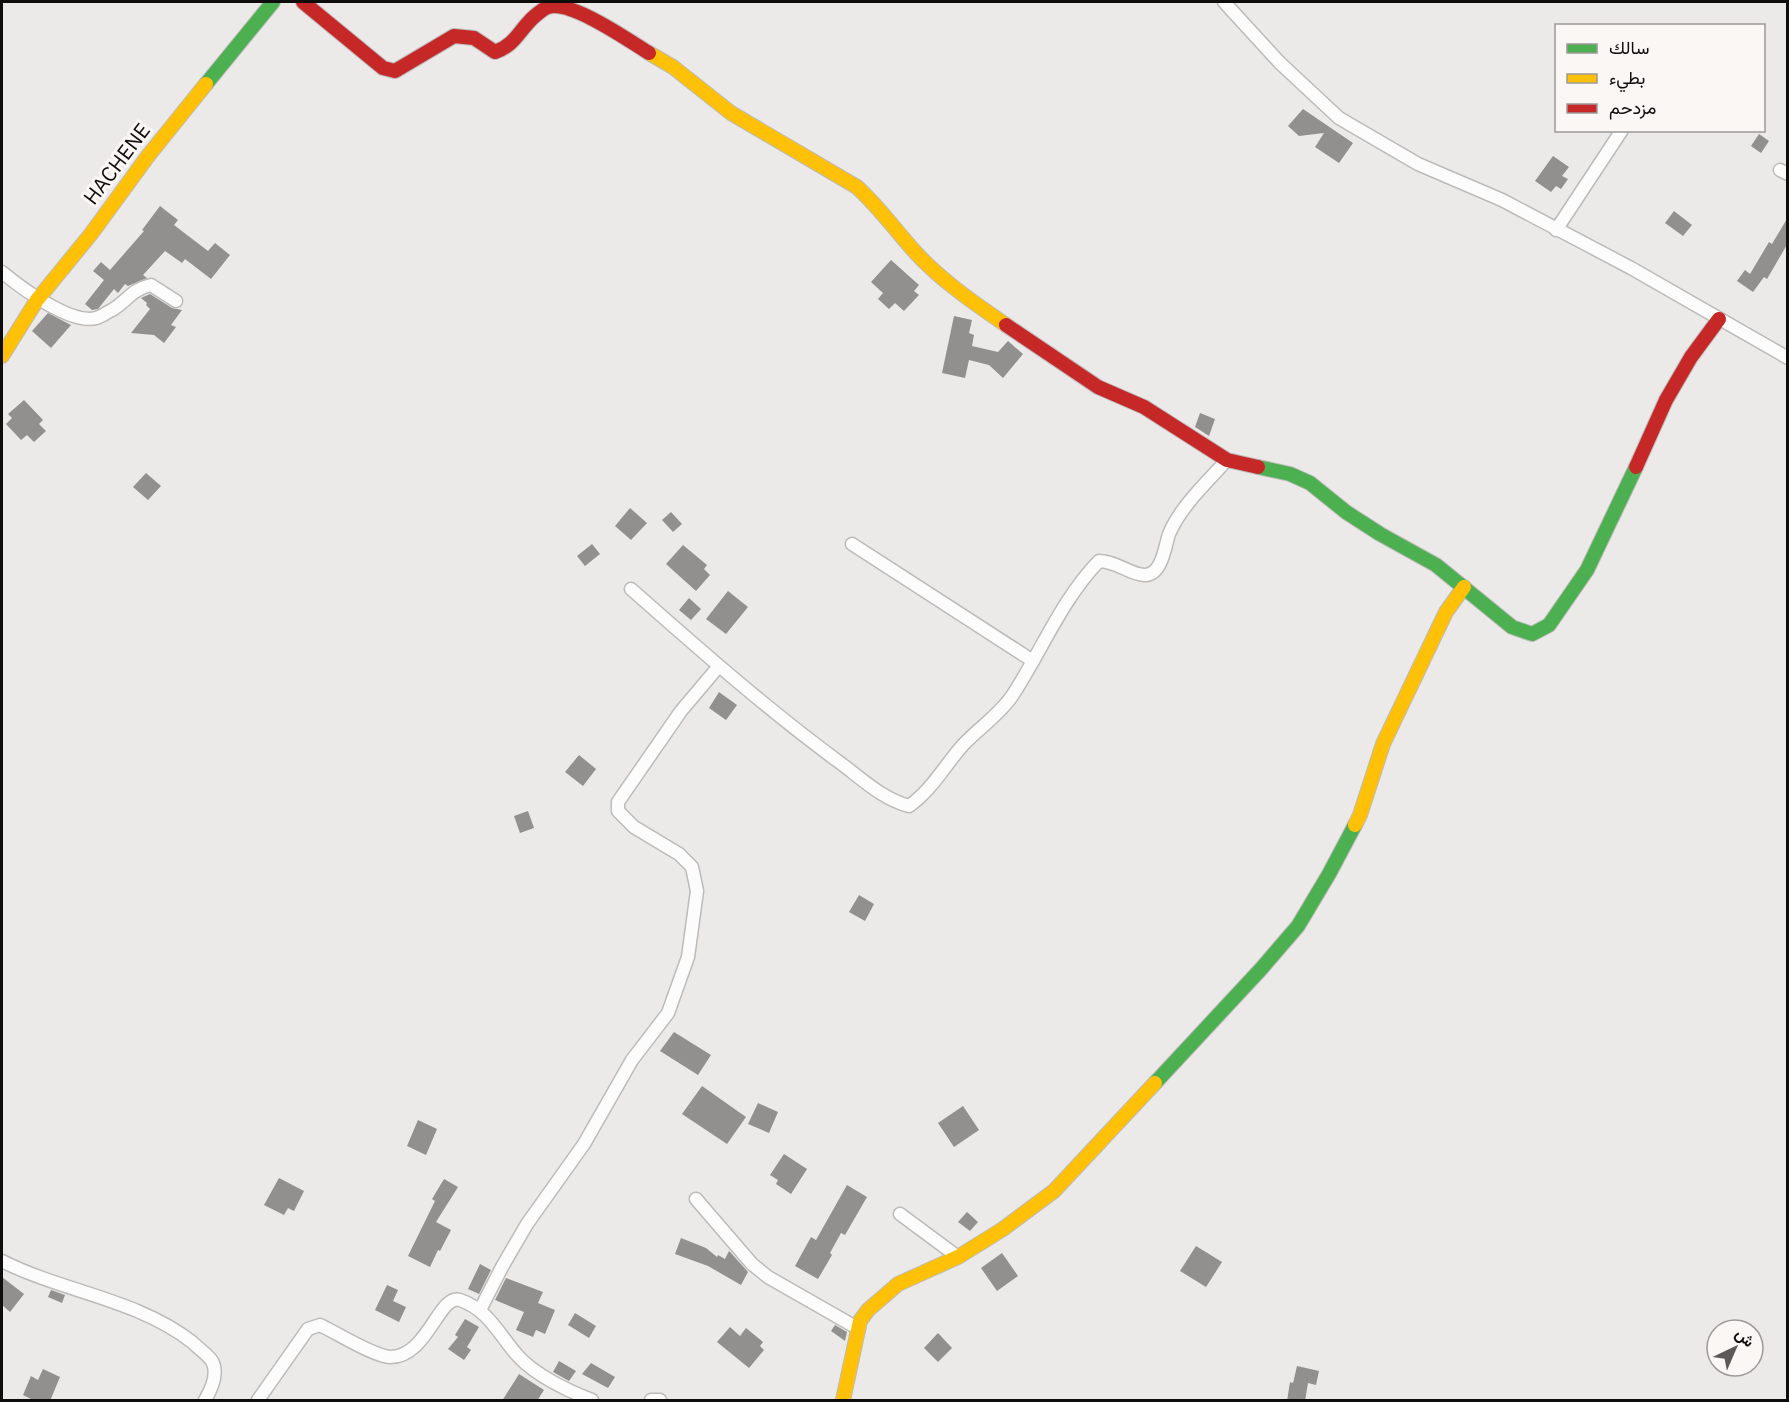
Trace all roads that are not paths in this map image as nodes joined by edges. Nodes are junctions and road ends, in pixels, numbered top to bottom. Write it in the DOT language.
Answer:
graph roads {
  1 [pos="273,2"];
  2 [pos="303,2"];
  3 [pos="1224,2"];
  4 [pos="1621,132"];
  5 [pos="1556,230"];
  6 [pos="2,272"];
  7 [pos="38,300"];
  8 [pos="176,301"];
  9 [pos="1719,319"];
  10 [pos="2,356"];
  11 [pos="1788,358"];
  12 [pos="1227,460"];
  13 [pos="852,544"];
  14 [pos="1464,587"];
  15 [pos="631,589"];
  16 [pos="1034,661"];
  17 [pos="719,666"];
  18 [pos="696,1199"];
  19 [pos="900,1214"];
  20 [pos="958,1257"];
  21 [pos="2,1261"];
  22 [pos="480,1310"];
  23 [pos="859,1329"];
  24 [pos="205,1401"];
  25 [pos="258,1401"];
  26 [pos="592,1401"];
  27 [pos="651,1401"];
  28 [pos="660,1401"];
  29 [pos="843,1401"];
  1 -- 7 [label="street, HACHENE"];
  2 -- 12 [label="street"];
  3 -- 5 [label="street"];
  4 -- 5 [label="street"];
  5 -- 9 [label="street"];
  6 -- 7 [label="street"];
  7 -- 8 [label="street"];
  7 -- 10 [label="street, HACHENE"];
  9 -- 11 [label="street"];
  9 -- 14 [label="street"];
  12 -- 14 [label="street"];
  12 -- 16 [label="street"];
  13 -- 16 [label="street"];
  14 -- 20 [label="street"];
  15 -- 17 [label="street"];
  16 -- 17 [label="street"];
  17 -- 22 [label="street"];
  18 -- 23 [label="street"];
  19 -- 20 [label="street"];
  20 -- 23 [label="street"];
  21 -- 24 [label="street"];
  22 -- 25 [label="street"];
  22 -- 26 [label="street"];
  23 -- 29 [label="street"];
  27 -- 28 [label="street"];
}
